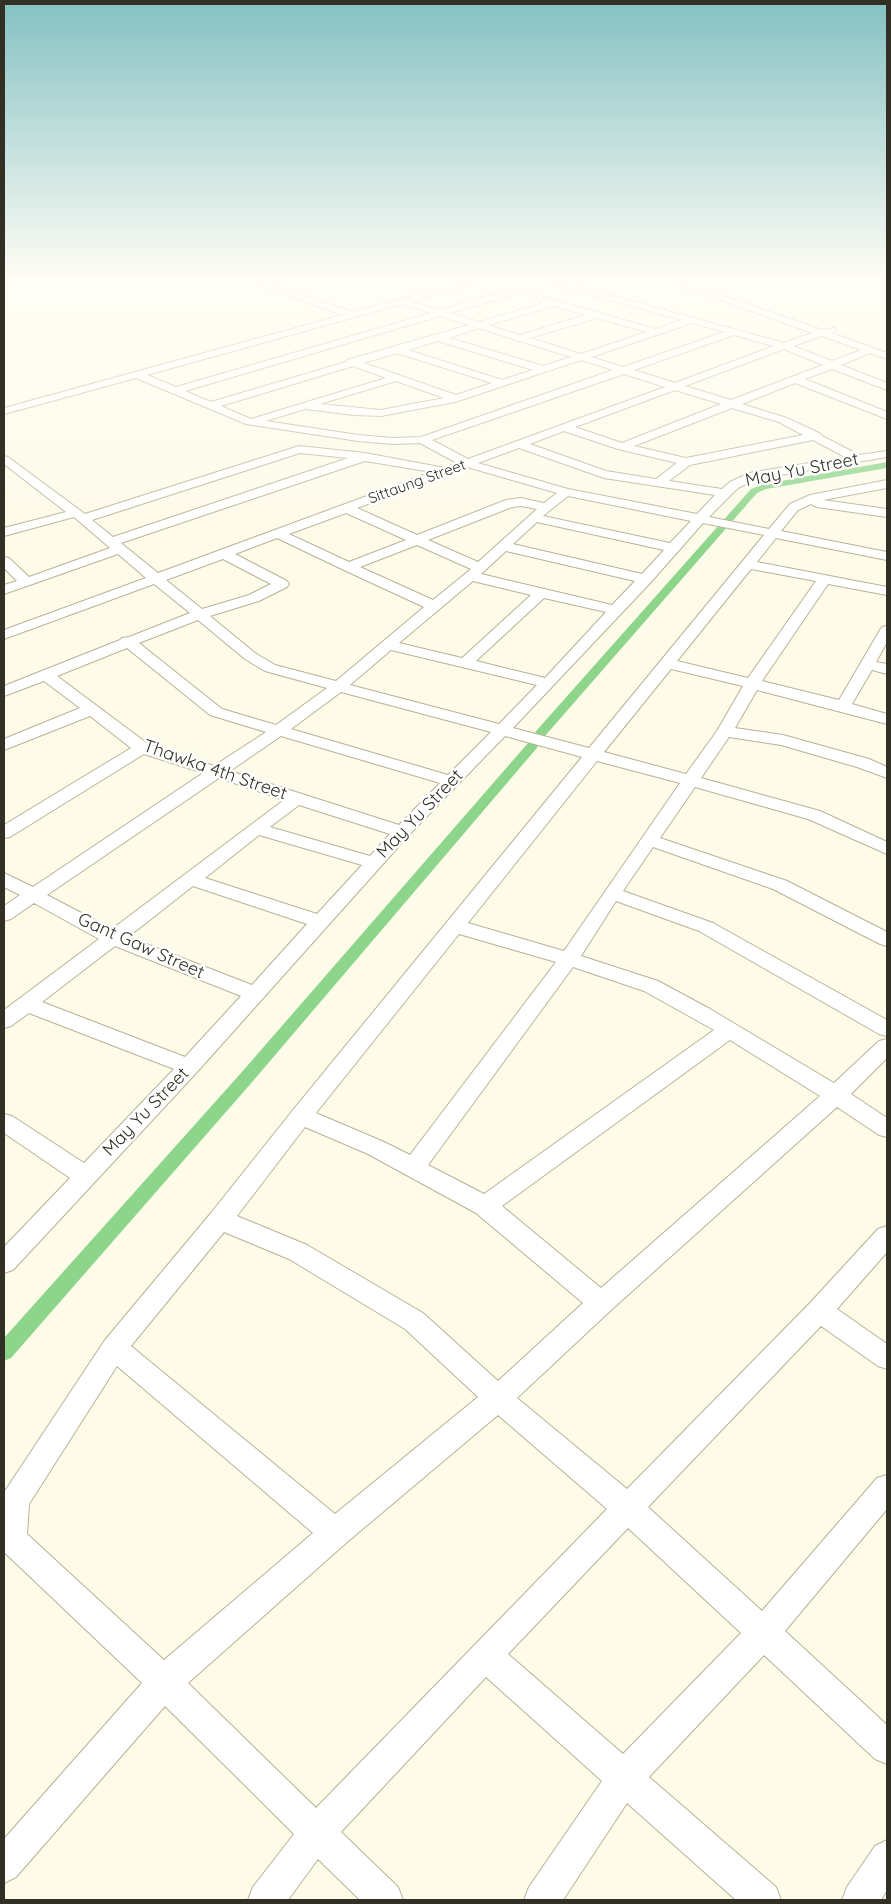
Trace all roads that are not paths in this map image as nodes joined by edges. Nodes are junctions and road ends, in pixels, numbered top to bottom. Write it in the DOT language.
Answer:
graph roads {
  1 [pos="160,369"];
  2 [pos="249,369"];
  3 [pos="334,369"];
  4 [pos="370,369"];
  5 [pos="455,369"];
  6 [pos="541,369"];
  7 [pos="618,369"];
  8 [pos="630,369"];
  9 [pos="724,369"];
  10 [pos="820,369"];
  11 [pos="840,369"];
  12 [pos="624,371"];
  13 [pos="138,375"];
  14 [pos="394,378"];
  15 [pos="795,379"];
  16 [pos="501,384"];
  17 [pos="676,387"];
  18 [pos="887,387"];
  19 [pos="174,390"];
  20 [pos="455,399"];
  21 [pos="732,404"];
  22 [pos="209,406"];
  23 [pos="306,406"];
  24 [pos="4,411"];
  25 [pos="501,414"];
  26 [pos="887,416"];
  27 [pos="250,422"];
  28 [pos="565,428"];
  29 [pos="817,436"];
  30 [pos="422,440"];
  31 [pos="521,445"];
  32 [pos="622,447"];
  33 [pos="887,454"];
  34 [pos="365,457"];
  35 [pos="857,459"];
  36 [pos="4,460"];
  37 [pos="686,462"];
  38 [pos="468,464"];
  39 [pos="444,471"];
  40 [pos="659,482"];
  41 [pos="887,484"];
  42 [pos="566,492"];
  43 [pos="724,493"];
  44 [pos="806,501"];
  45 [pos="346,508"];
  46 [pos="540,512"];
  47 [pos="887,513"];
  48 [pos="80,516"];
  49 [pos="699,519"];
  50 [pos="4,532"];
  51 [pos="278,534"];
  52 [pos="770,534"];
  53 [pos="417,540"];
  54 [pos="116,546"];
  55 [pos="503,546"];
  56 [pos="675,548"];
  57 [pos="224,554"];
  58 [pos="887,556"];
  59 [pos="4,562"];
  60 [pos="748,564"];
  61 [pos="349,567"];
  62 [pos="475,572"];
  63 [pos="825,578"];
  64 [pos="156,579"];
  65 [pos="646,579"];
  66 [pos="27,582"];
  67 [pos="4,590"];
  68 [pos="887,591"];
  69 [pos="540,594"];
  70 [pos="433,606"];
  71 [pos="615,610"];
  72 [pos="201,614"];
  73 [pos="887,630"];
  74 [pos="4,636"];
  75 [pos="127,642"];
  76 [pos="388,645"];
  77 [pos="465,663"];
  78 [pos="667,663"];
  79 [pos="867,664"];
  80 [pos="887,669"];
  81 [pos="45,674"];
  82 [pos="548,683"];
  83 [pos="752,684"];
  84 [pos="338,687"];
  85 [pos="4,691"];
  86 [pos="843,706"];
  87 [pos="92,709"];
  88 [pos="887,719"];
  89 [pos="502,729"];
  90 [pos="279,730"];
  91 [pos="725,731"];
  92 [pos="4,745"];
  93 [pos="142,748"];
  94 [pos="594,754"];
  95 [pos="214,772"];
  96 [pos="887,773"];
  97 [pos="451,781"];
  98 [pos="690,781"];
  99 [pos="297,798"];
  100 [pos="257,829"];
  101 [pos="402,832"];
  102 [pos="4,834"];
  103 [pos="649,840"];
  104 [pos="887,849"];
  105 [pos="374,863"];
  106 [pos="4,879"];
  107 [pos="190,879"];
  108 [pos="612,893"];
  109 [pos="33,895"];
  110 [pos="4,915"];
  111 [pos="321,922"];
  112 [pos="455,926"];
  113 [pos="113,938"];
  114 [pos="887,940"];
  115 [pos="569,959"];
  116 [pos="255,994"];
  117 [pos="26,1004"];
  118 [pos="4,1021"];
  119 [pos="887,1029"];
  120 [pos="729,1030"];
  121 [pos="887,1046"];
  122 [pos="189,1068"];
  123 [pos="836,1095"];
  124 [pos="301,1116"];
  125 [pos="4,1122"];
  126 [pos="887,1129"];
  127 [pos="413,1168"];
  128 [pos="85,1176"];
  129 [pos="485,1206"];
  130 [pos="220,1220"];
  131 [pos="887,1236"];
  132 [pos="4,1263"];
  133 [pos="601,1303"];
  134 [pos="819,1311"];
  135 [pos="114,1348"];
  136 [pos="887,1358"];
  137 [pos="498,1398"];
  138 [pos="887,1488"];
  139 [pos="629,1509"];
  140 [pos="335,1533"];
  141 [pos="763,1633"];
  142 [pos="486,1655"];
  143 [pos="164,1682"];
  144 [pos="887,1747"];
  145 [pos="625,1777"];
  146 [pos="316,1834"];
  147 [pos="887,1858"];
  148 [pos="4,1865"];
  149 [pos="266,1900"];
  150 [pos="385,1900"];
  151 [pos="542,1900"];
  152 [pos="763,1900"];
  153 [pos="860,1900"];
  1 -- 13 [label="street"];
  2 -- 19 [label="street"];
  3 -- 22 [label="street"];
  4 -- 14 [label="street"];
  5 -- 16 [label="street"];
  6 -- 16 [label="street"];
  7 -- 12 [label="street"];
  8 -- 12 [label="street"];
  9 -- 17 [label="street, Sittaung Street"];
  10 -- 15 [label="street"];
  11 -- 18 [label="street"];
  12 -- 17 [label="street"];
  12 -- 25 [label="street"];
  13 -- 19 [label="street"];
  13 -- 24 [label="street"];
  14 -- 20 [label="street"];
  14 -- 23 [label="street"];
  15 -- 21 [label="street"];
  15 -- 26 [label="street"];
  16 -- 20 [label="street"];
  17 -- 21 [label="street"];
  17 -- 28 [label="street, Sittaung Street"];
  19 -- 22 [label="street"];
  20 -- 23 [label="street"];
  20 -- 25 [label="street"];
  21 -- 29 [label="street"];
  21 -- 32 [label="street"];
  22 -- 27 [label="street"];
  23 -- 27 [label="street"];
  25 -- 30 [label="street"];
  27 -- 30 [label="street"];
  28 -- 31 [label="street, Sittaung Street"];
  28 -- 32 [label="street"];
  29 -- 35 [label="street"];
  29 -- 37 [label="street"];
  30 -- 38 [label="street"];
  31 -- 38 [label="street, Sittaung Street"];
  31 -- 40 [label="street"];
  32 -- 37 [label="street"];
  33 -- 35 [label="street, May Yu Street"];
  34 -- 39 [label="street"];
  34 -- 48 [label="street"];
  34 -- 54 [label="street"];
  35 -- 43 [label="street, May Yu Street"];
  36 -- 48 [label="street"];
  37 -- 40 [label="street"];
  38 -- 39 [label="street, Sittaung Street"];
  38 -- 42 [label="street"];
  39 -- 45 [label="street, Sittaung Street"];
  40 -- 43 [label="street"];
  41 -- 44 [label="street"];
  42 -- 46 [label="street"];
  42 -- 49 [label="street"];
  43 -- 49 [label="street, May Yu Street"];
  44 -- 47 [label="street"];
  44 -- 52 [label="street"];
  45 -- 51 [label="street, Sittaung Street"];
  45 -- 53 [label="street"];
  46 -- 53 [label="street"];
  46 -- 55 [label="street"];
  46 -- 56 [label="street"];
  48 -- 50 [label="street"];
  48 -- 54 [label="street"];
  49 -- 52 [label="street"];
  49 -- 56 [label="street, May Yu Street"];
  51 -- 57 [label="street, Sittaung Street"];
  51 -- 61 [label="street"];
  52 -- 58 [label="street"];
  52 -- 60 [label="street"];
  53 -- 61 [label="street"];
  53 -- 62 [label="street"];
  54 -- 64 [label="street"];
  54 -- 66 [label="street"];
  55 -- 62 [label="street"];
  55 -- 65 [label="street"];
  56 -- 65 [label="street, May Yu Street"];
  57 -- 64 [label="street, Sittaung Street"];
  57 -- 72 [label="street"];
  59 -- 66 [label="street"];
  60 -- 63 [label="street"];
  60 -- 78 [label="street"];
  61 -- 70 [label="street"];
  62 -- 69 [label="street"];
  62 -- 70 [label="street"];
  63 -- 68 [label="street"];
  63 -- 83 [label="street"];
  64 -- 72 [label="street"];
  64 -- 74 [label="street, Sittaung Street"];
  65 -- 71 [label="street, May Yu Street"];
  66 -- 67 [label="street"];
  69 -- 71 [label="street"];
  69 -- 77 [label="street"];
  70 -- 76 [label="street"];
  71 -- 82 [label="street, May Yu Street"];
  72 -- 75 [label="street"];
  72 -- 84 [label="street"];
  73 -- 79 [label="street"];
  75 -- 81 [label="street"];
  75 -- 90 [label="street"];
  76 -- 77 [label="street"];
  76 -- 84 [label="street"];
  77 -- 82 [label="street"];
  78 -- 83 [label="street"];
  78 -- 94 [label="street"];
  79 -- 80 [label="street"];
  79 -- 86 [label="street"];
  81 -- 85 [label="street"];
  81 -- 87 [label="street, Thawka 4th Street"];
  82 -- 89 [label="street, May Yu Street"];
  83 -- 86 [label="street"];
  83 -- 91 [label="street"];
  84 -- 89 [label="street"];
  84 -- 90 [label="street"];
  86 -- 88 [label="street"];
  87 -- 92 [label="street"];
  87 -- 93 [label="street, Thawka 4th Street"];
  89 -- 94 [label="street"];
  89 -- 97 [label="street, May Yu Street"];
  90 -- 95 [label="street"];
  90 -- 97 [label="street"];
  91 -- 96 [label="street"];
  91 -- 98 [label="street"];
  93 -- 95 [label="street, Thawka 4th Street"];
  93 -- 102 [label="street"];
  94 -- 98 [label="street"];
  94 -- 112 [label="street"];
  95 -- 99 [label="street, Thawka 4th Street"];
  95 -- 109 [label="street"];
  97 -- 101 [label="street, May Yu Street"];
  98 -- 103 [label="street"];
  98 -- 104 [label="street"];
  99 -- 100 [label="street"];
  99 -- 101 [label="street, Thawka 4th Street"];
  100 -- 105 [label="street"];
  100 -- 107 [label="street"];
  101 -- 105 [label="street, May Yu Street"];
  103 -- 108 [label="street"];
  103 -- 114 [label="street"];
  105 -- 111 [label="street, May Yu Street"];
  106 -- 109 [label="street, Gant Gaw Street"];
  107 -- 111 [label="street"];
  107 -- 113 [label="street"];
  108 -- 115 [label="street"];
  108 -- 119 [label="street"];
  109 -- 110 [label="street"];
  109 -- 113 [label="street, Gant Gaw Street"];
  111 -- 116 [label="street, May Yu Street"];
  112 -- 115 [label="street"];
  112 -- 124 [label="street"];
  113 -- 116 [label="street, Gant Gaw Street"];
  113 -- 117 [label="street"];
  115 -- 120 [label="street"];
  115 -- 127 [label="street"];
  116 -- 122 [label="street, May Yu Street"];
  117 -- 118 [label="street"];
  117 -- 122 [label="street"];
  120 -- 123 [label="street"];
  120 -- 129 [label="street"];
  121 -- 123 [label="street"];
  122 -- 128 [label="street, May Yu Street"];
  123 -- 126 [label="street"];
  123 -- 133 [label="street"];
  124 -- 127 [label="street"];
  124 -- 130 [label="street"];
  125 -- 128 [label="street"];
  127 -- 129 [label="street"];
  128 -- 132 [label="street, May Yu Street"];
  129 -- 133 [label="street"];
  130 -- 135 [label="street"];
  130 -- 137 [label="street"];
  131 -- 134 [label="street"];
  133 -- 137 [label="street"];
  134 -- 136 [label="street"];
  134 -- 139 [label="street"];
  135 -- 140 [label="street"];
  135 -- 143 [label="street"];
  137 -- 139 [label="street"];
  137 -- 140 [label="street"];
  138 -- 141 [label="street"];
  139 -- 141 [label="street"];
  139 -- 142 [label="street"];
  140 -- 143 [label="street"];
  141 -- 144 [label="street"];
  141 -- 145 [label="street"];
  142 -- 145 [label="street"];
  142 -- 146 [label="street"];
  143 -- 146 [label="street"];
  143 -- 148 [label="street"];
  145 -- 151 [label="street"];
  145 -- 152 [label="street"];
  146 -- 149 [label="street"];
  146 -- 150 [label="street"];
  147 -- 153 [label="street"];
}
